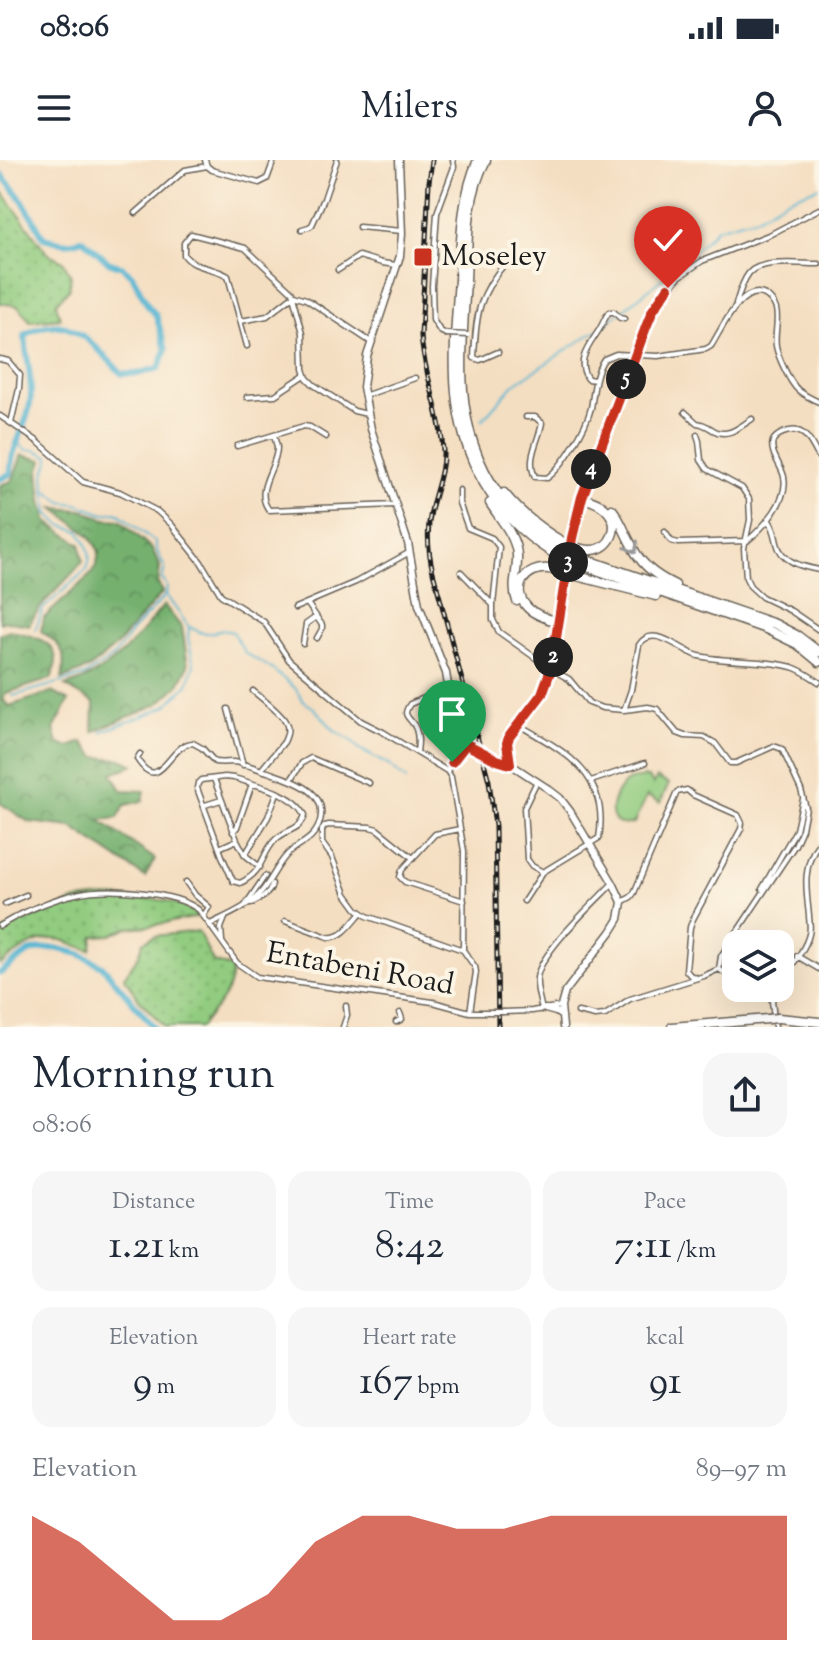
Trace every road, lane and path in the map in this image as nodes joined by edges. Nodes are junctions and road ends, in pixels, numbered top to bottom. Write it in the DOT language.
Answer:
graph roads {
  1 [pos="274,160"];
  2 [pos="337,160"];
  3 [pos="399,160"];
  4 [pos="453,160"];
  5 [pos="478,160"];
  6 [pos="486,160"];
  7 [pos="206,163"];
  8 [pos="819,209"];
  9 [pos="136,213"];
  10 [pos="359,227"];
  11 [pos="302,229"];
  12 [pos="402,231"];
  13 [pos="508,260"];
  14 [pos="819,264"];
  15 [pos="398,265"];
  16 [pos="338,270"];
  17 [pos="294,295"];
  18 [pos="735,306"];
  19 [pos="624,319"];
  20 [pos="241,321"];
  21 [pos="476,335"];
  22 [pos="371,342"];
  23 [pos="247,346"];
  24 [pos="498,352"];
  25 [pos="635,356"];
  26 [pos="0,359"];
  27 [pos="305,375"];
  28 [pos="415,378"];
  29 [pos="595,380"];
  30 [pos="364,396"];
  31 [pos="247,397"];
  32 [pos="819,402"];
  33 [pos="685,412"];
  34 [pos="367,414"];
  35 [pos="0,416"];
  36 [pos="460,417"];
  37 [pos="526,417"];
  38 [pos="752,419"];
  39 [pos="697,423"];
  40 [pos="13,424"];
  41 [pos="274,435"];
  42 [pos="326,437"];
  43 [pos="474,445"];
  44 [pos="237,446"];
  45 [pos="819,458"];
  46 [pos="459,490"];
  47 [pos="583,495"];
  48 [pos="395,505"];
  49 [pos="768,519"];
  50 [pos="665,532"];
  51 [pos="744,542"];
  52 [pos="410,552"];
  53 [pos="819,570"];
  54 [pos="461,572"];
  55 [pos="307,603"];
  56 [pos="493,605"];
  57 [pos="295,608"];
  58 [pos="742,613"];
  59 [pos="722,614"];
  60 [pos="316,617"];
  61 [pos="558,625"];
  62 [pos="819,630"];
  63 [pos="317,638"];
  64 [pos="303,644"];
  65 [pos="819,652"];
  66 [pos="819,662"];
  67 [pos="551,669"];
  68 [pos="819,682"];
  69 [pos="449,687"];
  70 [pos="253,691"];
  71 [pos="228,709"];
  72 [pos="624,710"];
  73 [pos="517,724"];
  74 [pos="466,744"];
  75 [pos="417,752"];
  76 [pos="138,756"];
  77 [pos="645,763"];
  78 [pos="510,764"];
  79 [pos="243,765"];
  80 [pos="261,770"];
  81 [pos="447,771"];
  82 [pos="214,779"];
  83 [pos="291,780"];
  84 [pos="537,781"];
  85 [pos="591,781"];
  86 [pos="369,783"];
  87 [pos="252,784"];
  88 [pos="277,793"];
  89 [pos="221,800"];
  90 [pos="204,805"];
  91 [pos="460,829"];
  92 [pos="233,832"];
  93 [pos="237,840"];
  94 [pos="819,843"];
  95 [pos="589,844"];
  96 [pos="219,848"];
  97 [pos="245,855"];
  98 [pos="413,858"];
  99 [pos="259,869"];
  100 [pos="543,872"];
  101 [pos="186,882"];
  102 [pos="613,883"];
  103 [pos="272,884"];
  104 [pos="26,895"];
  105 [pos="464,901"];
  106 [pos="524,901"];
  107 [pos="622,902"];
  108 [pos="5,904"];
  109 [pos="244,906"];
  110 [pos="361,913"];
  111 [pos="205,916"];
  112 [pos="224,916"];
  113 [pos="285,921"];
  114 [pos="210,924"];
  115 [pos="0,926"];
  116 [pos="222,941"];
  117 [pos="463,950"];
  118 [pos="797,956"];
  119 [pos="794,961"];
  120 [pos="719,969"];
  121 [pos="819,969"];
  122 [pos="686,970"];
  123 [pos="722,971"];
  124 [pos="697,978"];
  125 [pos="680,983"];
  126 [pos="773,1002"];
  127 [pos="346,1006"];
  128 [pos="561,1006"];
  129 [pos="544,1010"];
  130 [pos="470,1012"];
  131 [pos="578,1012"];
  132 [pos="400,1013"];
  133 [pos="563,1021"];
  134 [pos="396,1022"];
  135 [pos="819,1022"];
  136 [pos="777,1023"];
  137 [pos="343,1027"];
  138 [pos="672,1027"];
  1 -- 7 [label="street"];
  2 -- 11 [label="street"];
  3 -- 12 [label="main road"];
  4 -- 21 [label="street, bridge"];
  5 -- 36 [label="highway"];
  6 -- 43 [label="highway"];
  7 -- 9 [label="street"];
  8 -- 25 [label="street"];
  10 -- 12 [label="street"];
  12 -- 15 [label="main road"];
  13 -- 21 [label="street"];
  14 -- 18 [label="street"];
  15 -- 16 [label="street"];
  15 -- 22 [label="main road"];
  17 -- 20 [label="street"];
  17 -- 20 [label="street"];
  17 -- 22 [label="street"];
  17 -- 27 [label="street"];
  18 -- 25 [label="street"];
  18 -- 32 [label="street"];
  19 -- 29 [label="street"];
  20 -- 23 [label="street"];
  21 -- 24 [label="street"];
  22 -- 30 [label="main road"];
  25 -- 29 [label="street"];
  25 -- 47 [label="street"];
  26 -- 40 [label="street"];
  27 -- 31 [label="street"];
  27 -- 34 [label="street"];
  28 -- 30 [label="street"];
  29 -- 37 [label="street"];
  30 -- 34 [label="main road"];
  33 -- 39 [label="street"];
  34 -- 48 [label="main road"];
  35 -- 40 [label="street"];
  36 -- 59 [label="highway"];
  36 -- 61 [label="highway"];
  38 -- 39 [label="street"];
  39 -- 51 [label="street"];
  40 -- 75 [label="street"];
  41 -- 42 [label="street"];
  41 -- 44 [label="street"];
  41 -- 48 [label="street"];
  43 -- 47 [label="highway"];
  43 -- 58 [label="highway"];
  45 -- 49 [label="street"];
  46 -- 56 [label="street"];
  47 -- 58 [label="highway, one-way"];
  47 -- 61 [label="street, bridge"];
  48 -- 52 [label="main road"];
  49 -- 51 [label="street"];
  49 -- 53 [label="street"];
  50 -- 51 [label="street"];
  51 -- 62 [label="street"];
  52 -- 55 [label="street"];
  52 -- 69 [label="main road"];
  54 -- 56 [label="street"];
  55 -- 57 [label="street"];
  55 -- 60 [label="street"];
  56 -- 67 [label="street"];
  58 -- 65 [label="highway"];
  59 -- 61 [label="highway"];
  59 -- 66 [label="highway"];
  60 -- 63 [label="street"];
  60 -- 64 [label="street"];
  61 -- 67 [label="street"];
  67 -- 72 [label="street"];
  67 -- 73 [label="street"];
  68 -- 72 [label="street"];
  69 -- 74 [label="main road"];
  69 -- 75 [label="street"];
  70 -- 80 [label="street"];
  71 -- 79 [label="street"];
  72 -- 120 [label="street"];
  73 -- 78 [label="street"];
  73 -- 85 [label="street"];
  74 -- 78 [label="main road"];
  74 -- 81 [label="street"];
  75 -- 81 [label="street"];
  76 -- 79 [label="street"];
  77 -- 85 [label="street"];
  78 -- 84 [label="main road"];
  79 -- 80 [label="street"];
  80 -- 83 [label="street"];
  81 -- 91 [label="street"];
  82 -- 87 [label="street"];
  82 -- 89 [label="street"];
  82 -- 90 [label="street"];
  83 -- 86 [label="street"];
  83 -- 109 [label="street"];
  84 -- 95 [label="main road"];
  84 -- 100 [label="street"];
  85 -- 95 [label="street"];
  87 -- 88 [label="street"];
  87 -- 92 [label="street"];
  88 -- 97 [label="street"];
  88 -- 99 [label="street"];
  89 -- 90 [label="street"];
  89 -- 92 [label="street"];
  90 -- 96 [label="street"];
  91 -- 98 [label="street"];
  91 -- 105 [label="street"];
  92 -- 93 [label="street"];
  93 -- 96 [label="street"];
  93 -- 97 [label="street"];
  94 -- 118 [label="street"];
  95 -- 100 [label="street"];
  95 -- 102 [label="main road"];
  96 -- 99 [label="street"];
  97 -- 99 [label="street"];
  98 -- 105 [label="street"];
  98 -- 110 [label="street"];
  99 -- 109 [label="street"];
  100 -- 106 [label="street"];
  101 -- 111 [label="street, Entabeni Road"];
  102 -- 107 [label="main road"];
  102 -- 129 [label="street"];
  103 -- 109 [label="street"];
  104 -- 108 [label="street"];
  105 -- 117 [label="street"];
  107 -- 122 [label="street"];
  107 -- 128 [label="main road"];
  109 -- 112 [label="street"];
  110 -- 113 [label="street"];
  110 -- 117 [label="street"];
  111 -- 112 [label="street"];
  111 -- 114 [label="street, Entabeni Road"];
  111 -- 115 [label="street"];
  112 -- 114 [label="street"];
  112 -- 116 [label="street"];
  114 -- 116 [label="street, Entabeni Road"];
  116 -- 130 [label="street, Entabeni Road"];
  117 -- 130 [label="street"];
  118 -- 119 [label="street"];
  118 -- 121 [label="street"];
  120 -- 123 [label="street"];
  120 -- 124 [label="street"];
  122 -- 124 [label="street"];
  122 -- 125 [label="street"];
  124 -- 125 [label="street"];
  125 -- 131 [label="street"];
  126 -- 136 [label="street"];
  127 -- 137 [label="street"];
  128 -- 129 [label="street, Entabeni Road"];
  128 -- 133 [label="main road"];
  129 -- 130 [label="street, Entabeni Road, bridge"];
  129 -- 133 [label="main road"];
  132 -- 134 [label="street"];
  135 -- 136 [label="highway"];
  136 -- 138 [label="highway, bridge"];
}
